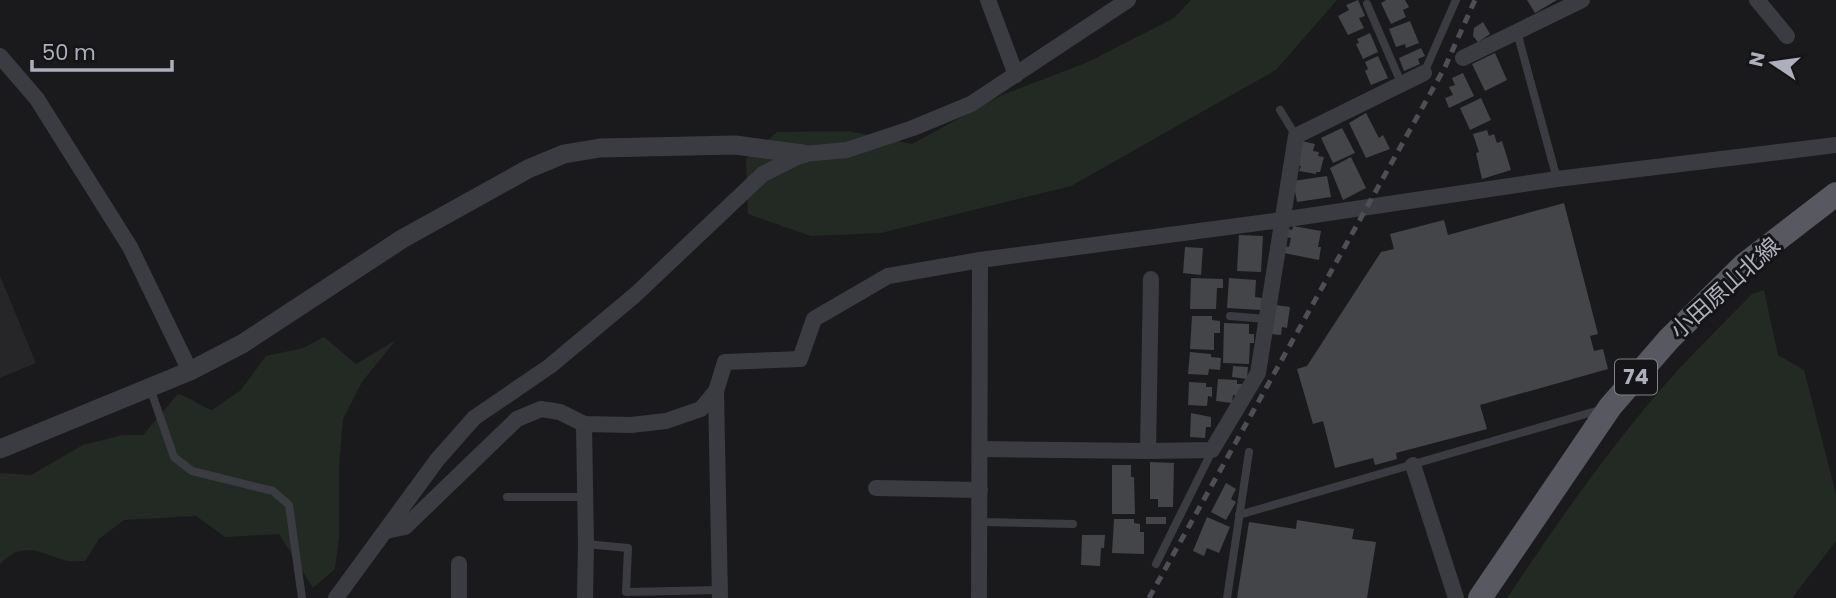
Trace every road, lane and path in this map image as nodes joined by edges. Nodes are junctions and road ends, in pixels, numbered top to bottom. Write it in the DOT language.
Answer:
graph roads {
  1 [pos="988,0"];
  2 [pos="1128,0"];
  3 [pos="1456,0"];
  4 [pos="1757,0"];
  5 [pos="1576,1"];
  6 [pos="1367,4"];
  7 [pos="1517,32"];
  8 [pos="1787,36"];
  9 [pos="0,56"];
  10 [pos="1464,58"];
  11 [pos="1424,74"];
  12 [pos="1016,75"];
  13 [pos="1402,85"];
  14 [pos="1280,110"];
  15 [pos="1296,136"];
  16 [pos="1836,145"];
  17 [pos="803,154"];
  18 [pos="1557,178"];
  19 [pos="1836,194"];
  20 [pos="1281,220"];
  21 [pos="980,260"];
  22 [pos="1151,279"];
  23 [pos="1230,316"];
  24 [pos="1266,319"];
  25 [pos="190,371"];
  26 [pos="150,388"];
  27 [pos="716,391"];
  28 [pos="1610,407"];
  29 [pos="584,424"];
  30 [pos="0,449"];
  31 [pos="981,449"];
  32 [pos="1212,450"];
  33 [pos="1148,451"];
  34 [pos="1249,452"];
  35 [pos="1413,465"];
  36 [pos="876,488"];
  37 [pos="980,490"];
  38 [pos="507,497"];
  39 [pos="586,497"];
  40 [pos="1240,514"];
  41 [pos="980,522"];
  42 [pos="1073,524"];
  43 [pos="386,531"];
  44 [pos="586,544"];
  45 [pos="460,564"];
  46 [pos="1156,564"];
  47 [pos="720,594"];
  48 [pos="302,598"];
  49 [pos="336,598"];
  50 [pos="459,598"];
  51 [pos="585,598"];
  52 [pos="979,598"];
  53 [pos="1227,598"];
  54 [pos="1457,598"];
  55 [pos="1480,598"];
  1 -- 12 [label="street"];
  2 -- 12 [label="street"];
  3 -- 11 [label="lane"];
  4 -- 8 [label="street"];
  5 -- 7 [label="street"];
  6 -- 13 [label="lane"];
  7 -- 10 [label="street"];
  7 -- 18 [label="lane"];
  9 -- 25 [label="street"];
  11 -- 13 [label="street"];
  12 -- 17 [label="street"];
  13 -- 15 [label="street"];
  14 -- 15 [label="lane"];
  15 -- 20 [label="street"];
  16 -- 18 [label="street"];
  17 -- 25 [label="street"];
  17 -- 43 [label="street"];
  18 -- 20 [label="street"];
  19 -- 28 [label="main road, 小田原山北線 / 74"];
  20 -- 21 [label="street"];
  20 -- 24 [label="street"];
  21 -- 27 [label="street"];
  21 -- 31 [label="street"];
  22 -- 33 [label="street"];
  23 -- 24 [label="lane"];
  24 -- 32 [label="street"];
  25 -- 26 [label="street"];
  26 -- 30 [label="street"];
  26 -- 48 [label="lane"];
  27 -- 29 [label="street"];
  27 -- 47 [label="street"];
  28 -- 35 [label="lane"];
  28 -- 55 [label="main road, 小田原山北線 / 74"];
  29 -- 39 [label="street"];
  29 -- 43 [label="street"];
  31 -- 33 [label="street"];
  31 -- 37 [label="street"];
  32 -- 33 [label="street"];
  32 -- 46 [label="lane"];
  34 -- 40 [label="lane"];
  35 -- 40 [label="lane"];
  35 -- 54 [label="street"];
  36 -- 37 [label="street"];
  37 -- 41 [label="street"];
  38 -- 39 [label="lane"];
  39 -- 44 [label="street"];
  40 -- 53 [label="lane"];
  41 -- 42 [label="lane"];
  41 -- 52 [label="street"];
  43 -- 49 [label="street"];
  44 -- 47 [label="lane"];
  44 -- 51 [label="street"];
  45 -- 50 [label="street"];
}
